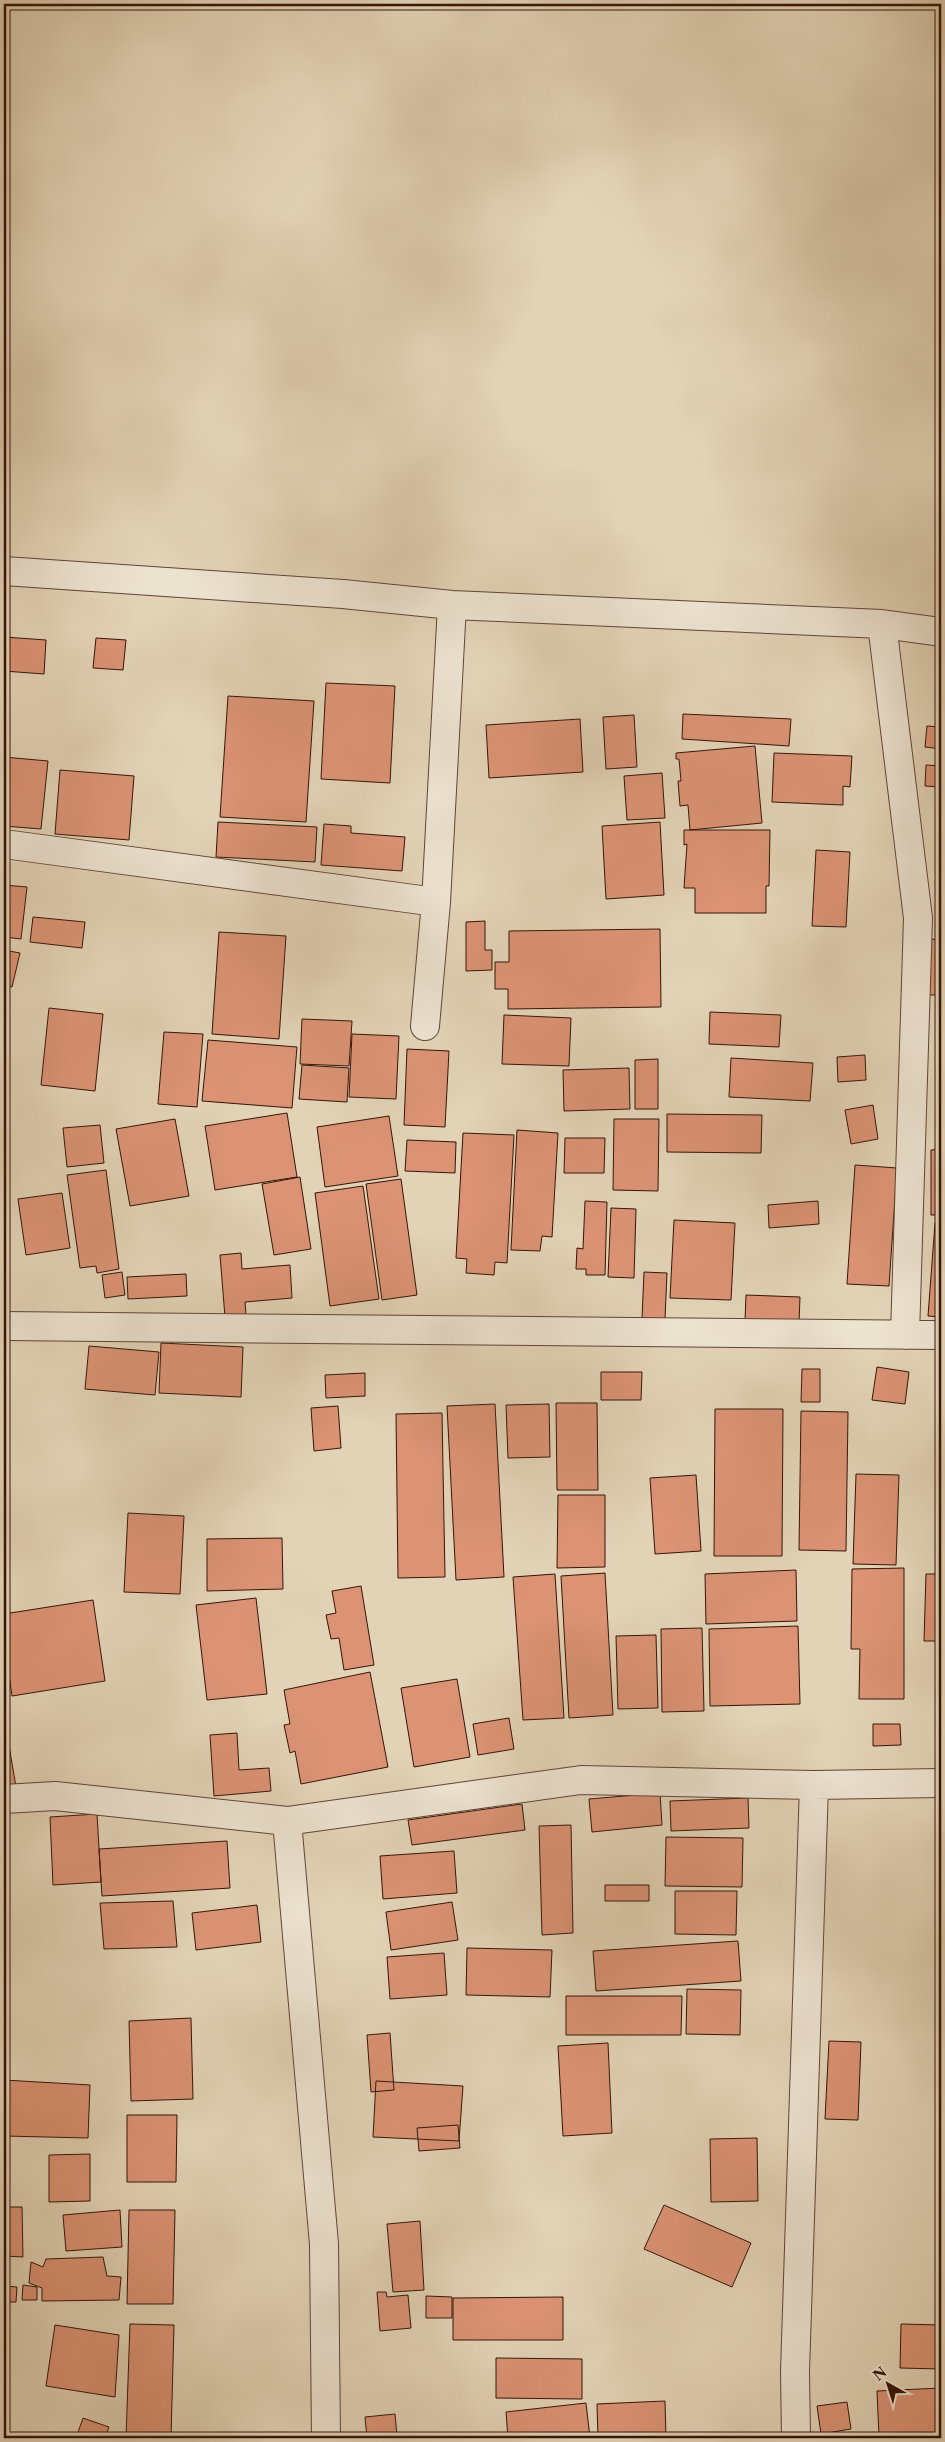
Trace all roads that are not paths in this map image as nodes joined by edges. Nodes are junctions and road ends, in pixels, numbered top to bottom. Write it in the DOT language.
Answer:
graph roads {
  1 [pos="4,571"];
  2 [pos="452,606"];
  3 [pos="882,624"];
  4 [pos="941,632"];
  5 [pos="4,844"];
  6 [pos="436,902"];
  7 [pos="425,1026"];
  8 [pos="4,1326"];
  9 [pos="941,1334"];
  10 [pos="905,1335"];
  11 [pos="941,1783"];
  12 [pos="814,1785"];
  13 [pos="4,1799"];
  14 [pos="287,1821"];
  15 [pos="326,2438"];
  16 [pos="796,2438"];
  1 -- 2 [label="street"];
  2 -- 3 [label="street"];
  2 -- 6 [label="street"];
  3 -- 4 [label="street"];
  3 -- 10 [label="street"];
  5 -- 6 [label="street"];
  6 -- 7 [label="street"];
  8 -- 10 [label="street"];
  9 -- 10 [label="street"];
  11 -- 12 [label="street"];
  12 -- 14 [label="street"];
  12 -- 16 [label="street"];
  13 -- 14 [label="street"];
  14 -- 15 [label="street"];
}
